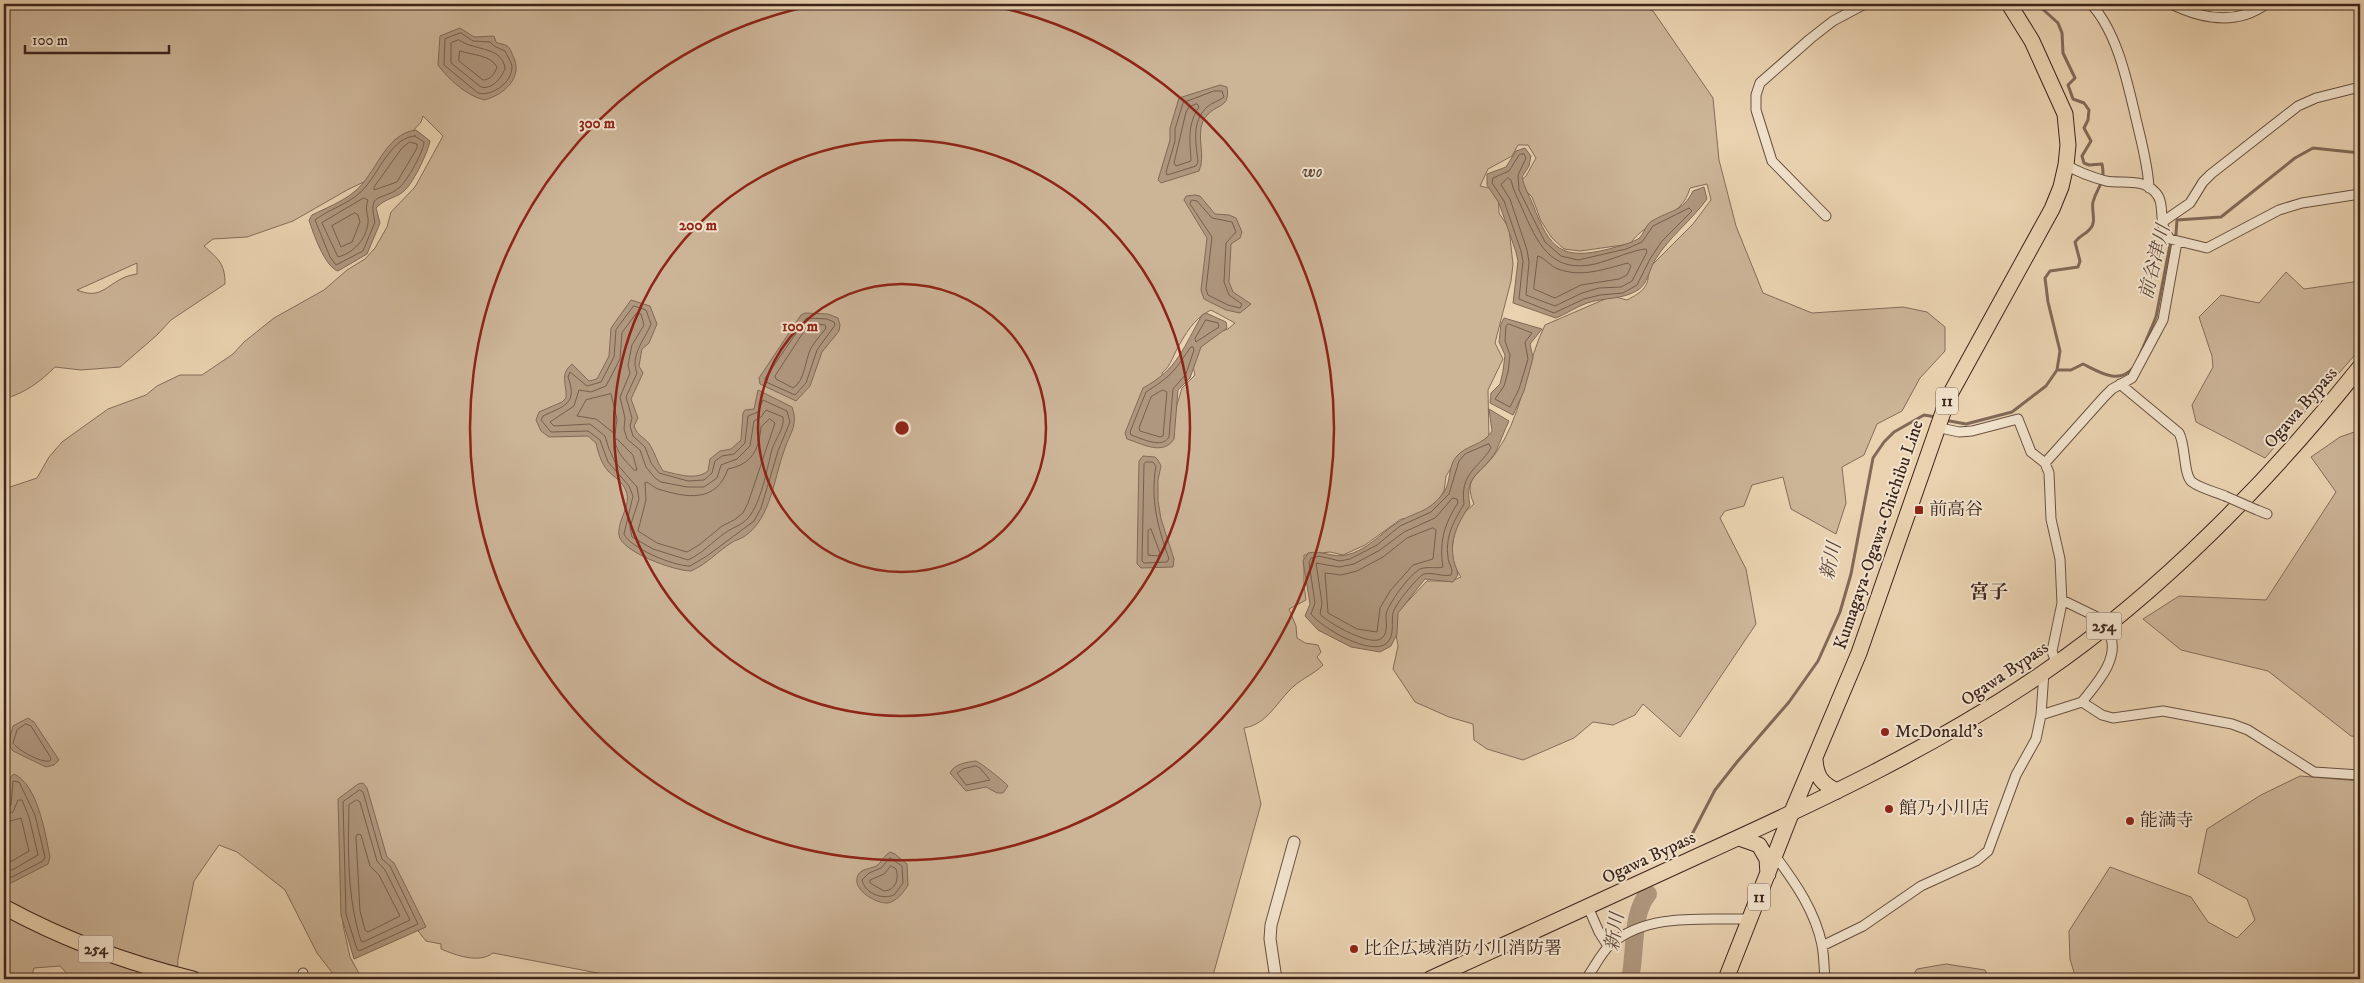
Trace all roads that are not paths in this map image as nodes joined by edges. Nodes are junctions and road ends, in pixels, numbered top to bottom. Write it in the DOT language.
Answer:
graph roads {
  1 [pos="1865,4"];
  2 [pos="2009,4"];
  3 [pos="2091,4"];
  4 [pos="2171,4"];
  5 [pos="2266,4"];
  6 [pos="2360,87"];
  7 [pos="2066,165"];
  8 [pos="2150,188"];
  9 [pos="2360,194"];
  10 [pos="1826,216"];
  11 [pos="2161,223"];
  12 [pos="2176,242"];
  13 [pos="2360,367"];
  14 [pos="2120,384"];
  15 [pos="1936,427"];
  16 [pos="2046,463"];
  17 [pos="2266,514"];
  18 [pos="2062,600"];
  19 [pos="2097,616"];
  20 [pos="2110,635"];
  21 [pos="2050,667"];
  22 [pos="2082,702"];
  23 [pos="2041,715"];
  24 [pos="1815,760"];
  25 [pos="2360,775"];
  26 [pos="1837,791"];
  27 [pos="1791,814"];
  28 [pos="1739,838"];
  29 [pos="1294,842"];
  30 [pos="1776,857"];
  31 [pos="1768,875"];
  32 [pos="1588,906"];
  33 [pos="4,907"];
  34 [pos="1750,919"];
  35 [pos="1608,946"];
  36 [pos="1822,946"];
  37 [pos="192,979"];
  38 [pos="1276,979"];
  39 [pos="1430,979"];
  40 [pos="1586,979"];
  41 [pos="1726,979"];
  42 [pos="1826,979"];
  1 -- 10 [label="street"];
  2 -- 7 [label="main road, Kumagaya-Ogawa-Chichibu Line / 11"];
  3 -- 8 [label="street"];
  4 -- 5 [label="street"];
  6 -- 11 [label="street"];
  7 -- 8 [label="street"];
  7 -- 15 [label="main road, Kumagaya-Ogawa-Chichibu Line / 11"];
  8 -- 11 [label="street"];
  9 -- 12 [label="street"];
  11 -- 12 [label="street"];
  12 -- 14 [label="street"];
  13 -- 21 [label="main road, Ogawa Bypass / 254"];
  14 -- 16 [label="street"];
  14 -- 17 [label="street, bridge"];
  15 -- 16 [label="street"];
  15 -- 24 [label="main road, Kumagaya-Ogawa-Chichibu Line / 11"];
  16 -- 18 [label="street"];
  18 -- 19 [label="street"];
  18 -- 21 [label="street"];
  20 -- 22 [label="street"];
  21 -- 23 [label="street"];
  21 -- 26 [label="main road, Ogawa Bypass / 254"];
  22 -- 23 [label="street"];
  22 -- 25 [label="street"];
  23 -- 36 [label="street"];
  24 -- 26 [label="main road"];
  24 -- 27 [label="main road, Kumagaya-Ogawa-Chichibu Line / 11"];
  26 -- 27 [label="main road, Ogawa Bypass / 254"];
  27 -- 28 [label="main road, Ogawa Bypass / 254"];
  27 -- 30 [label="main road, Kumagaya-Ogawa-Chichibu Line / 11"];
  28 -- 31 [label="main road"];
  28 -- 32 [label="main road, Ogawa Bypass / 254"];
  29 -- 38 [label="street"];
  30 -- 31 [label="main road, Kumagaya-Ogawa-Chichibu Line / 11"];
  30 -- 36 [label="street"];
  31 -- 34 [label="main road, Kumagaya-Ogawa-Chichibu Line / 11"];
  32 -- 35 [label="street"];
  32 -- 39 [label="main road, Ogawa Bypass / 254"];
  33 -- 37 [label="main road, 254"];
  34 -- 35 [label="street"];
  34 -- 41 [label="main road, Kumagaya-Ogawa-Chichibu Line / 11"];
  35 -- 40 [label="street"];
  36 -- 42 [label="street"];
}
